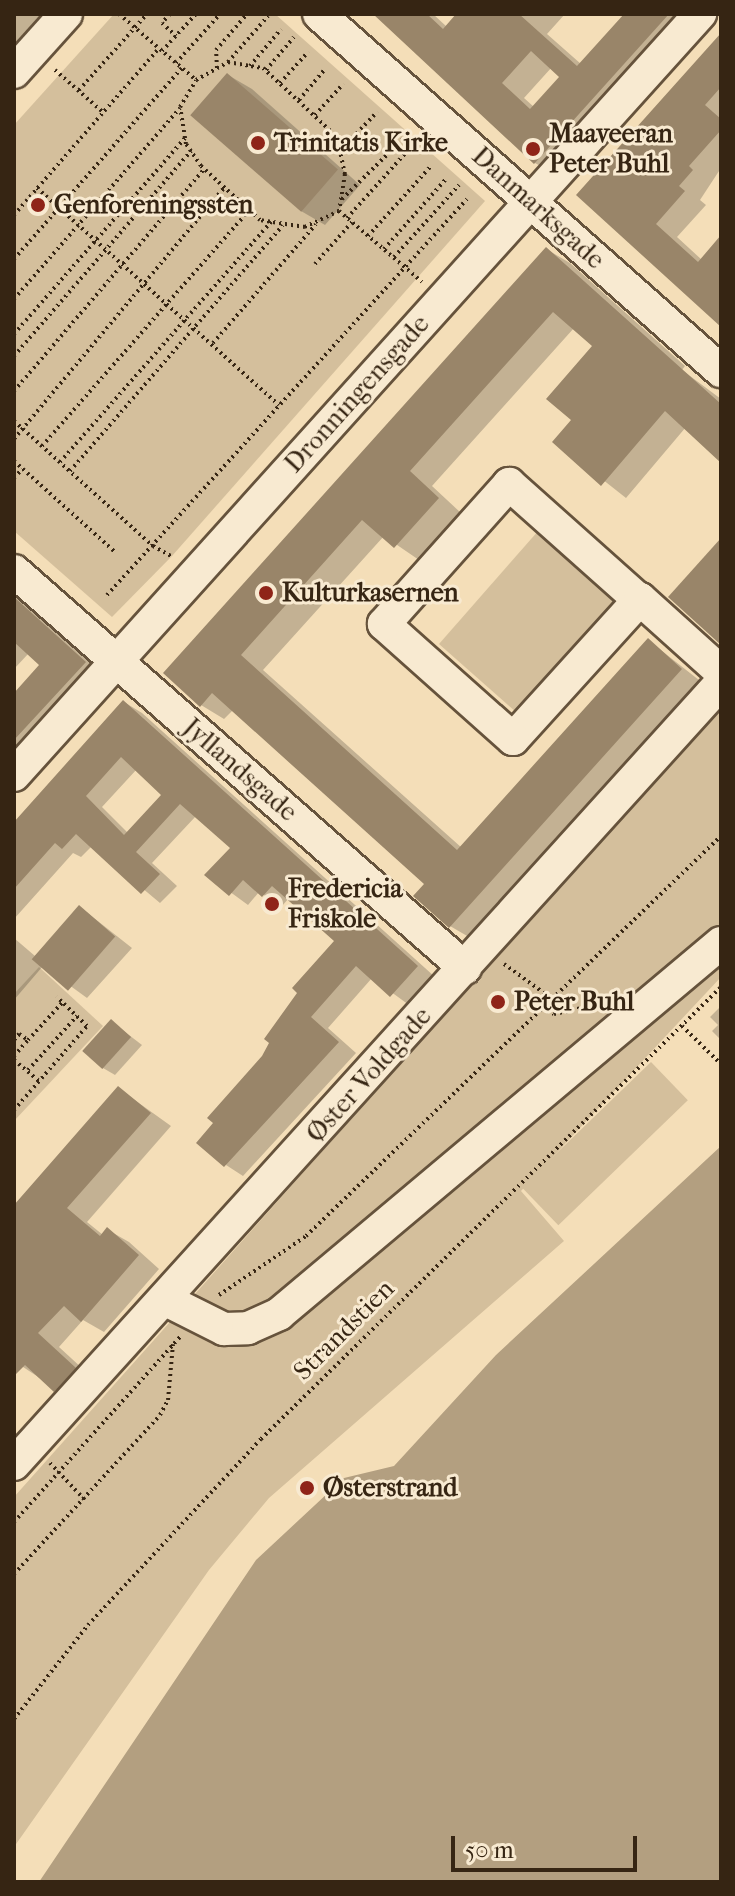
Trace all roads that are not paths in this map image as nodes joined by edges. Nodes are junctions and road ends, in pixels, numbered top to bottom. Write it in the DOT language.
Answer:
graph roads {
  1 [pos="66,14"];
  2 [pos="319,14"];
  3 [pos="700,14"];
  4 [pos="14,72"];
  5 [pos="529,199"];
  6 [pos="721,371"];
  7 [pos="14,571"];
  8 [pos="640,599"];
  9 [pos="116,661"];
  10 [pos="721,672"];
  11 [pos="721,683"];
  12 [pos="14,775"];
  13 [pos="721,943"];
  14 [pos="474,959"];
  15 [pos="166,1300"];
  16 [pos="19,1450"];
  1 -- 4 [label="street"];
  2 -- 5 [label="street, Danmarksgade"];
  3 -- 5 [label="street, Dronningensgade"];
  5 -- 6 [label="street, Danmarksgade"];
  5 -- 9 [label="street, Dronningensgade"];
  7 -- 9 [label="street, Jyllandsgade"];
  8 -- 8 [label="street"];
  8 -- 10 [label="street"];
  9 -- 12 [label="street, Dronningensgade"];
  9 -- 14 [label="street, Jyllandsgade"];
  11 -- 14 [label="street, Øster Voldgade"];
  13 -- 15 [label="street"];
  14 -- 15 [label="street, Øster Voldgade"];
  15 -- 16 [label="street, Øster Voldgade"];
}
